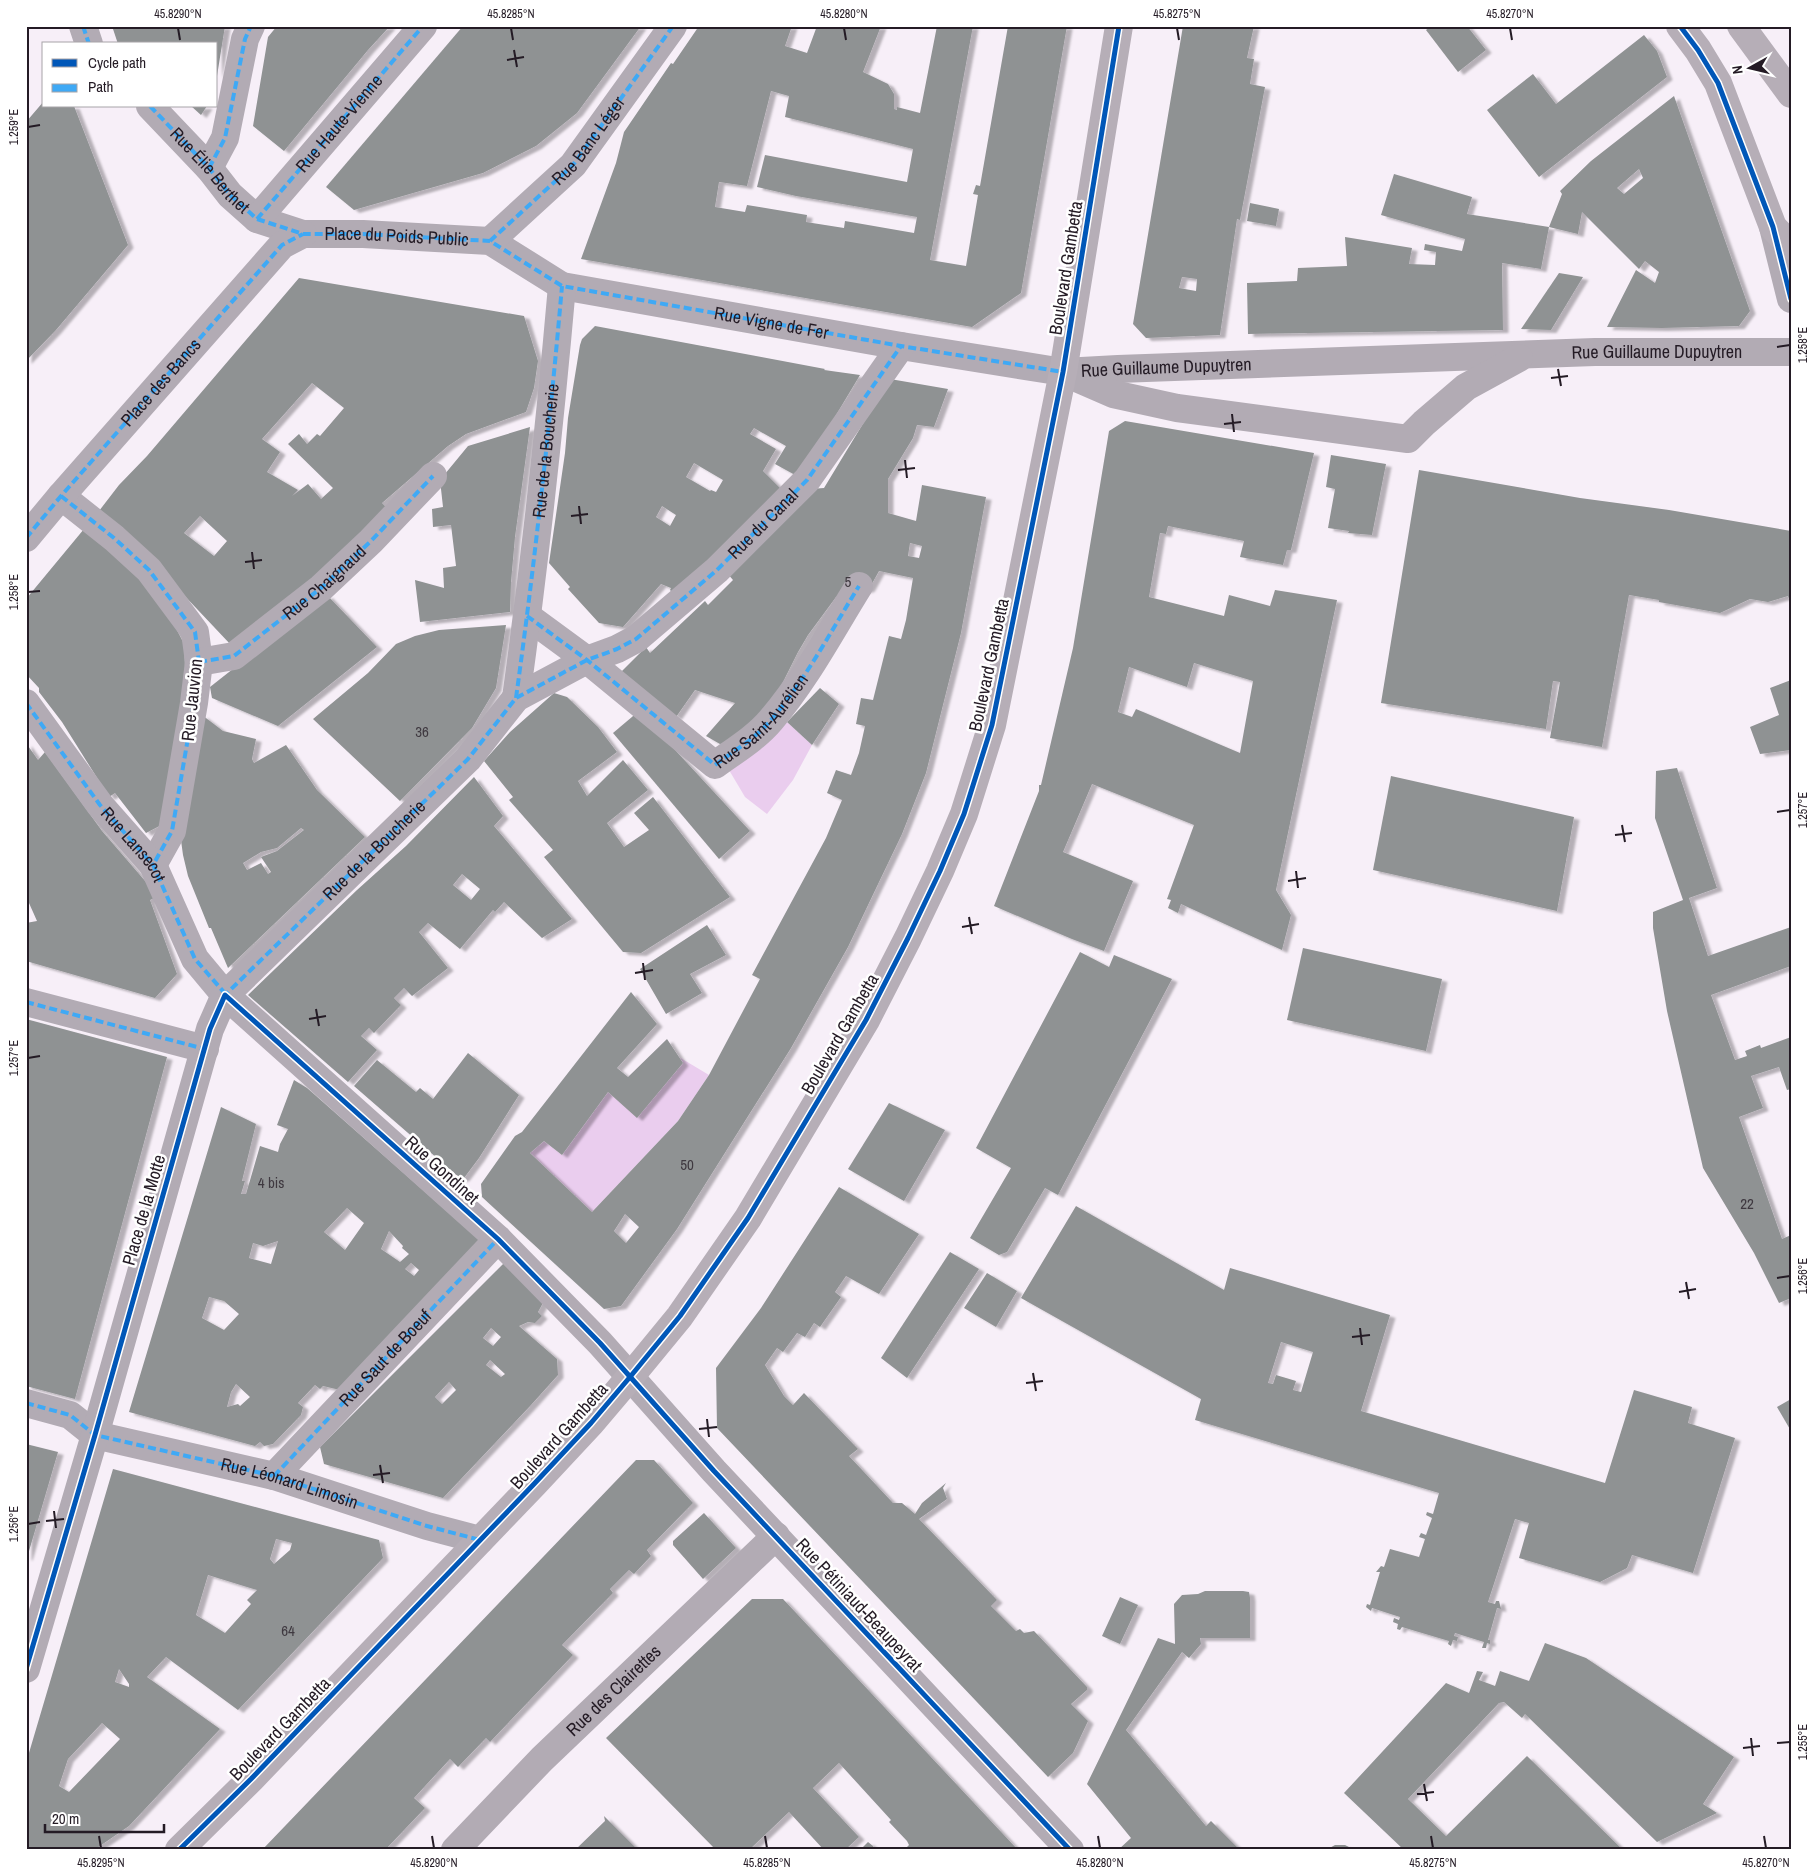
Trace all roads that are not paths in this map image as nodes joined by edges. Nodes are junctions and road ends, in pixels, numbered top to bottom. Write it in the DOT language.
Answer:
graph roads {
  1 [pos="83,26"];
  2 [pos="251,26"];
  3 [pos="423,26"];
  4 [pos="673,26"];
  5 [pos="1119,26"];
  6 [pos="1680,26"];
  7 [pos="1741,26"];
  8 [pos="88,42"];
  9 [pos="1791,94"];
  10 [pos="152,108"];
  11 [pos="209,168"];
  12 [pos="256,220"];
  13 [pos="303,234"];
  14 [pos="1782,237"];
  15 [pos="490,241"];
  16 [pos="562,286"];
  17 [pos="1791,299"];
  18 [pos="901,346"];
  19 [pos="1791,352"];
  20 [pos="1524,355"];
  21 [pos="1063,372"];
  22 [pos="433,476"];
  23 [pos="61,496"];
  24 [pos="26,538"];
  25 [pos="859,586"];
  26 [pos="527,616"];
  27 [pos="587,660"];
  28 [pos="199,662"];
  29 [pos="516,698"];
  30 [pos="26,702"];
  31 [pos="153,865"];
  32 [pos="225,995"];
  33 [pos="26,1002"];
  34 [pos="205,1049"];
  35 [pos="498,1239"];
  36 [pos="630,1377"];
  37 [pos="26,1403"];
  38 [pos="95,1435"];
  39 [pos="274,1476"];
  40 [pos="776,1536"];
  41 [pos="480,1540"];
  42 [pos="26,1670"];
  43 [pos="179,1850"];
  44 [pos="455,1850"];
  45 [pos="1070,1850"];
  1 -- 8 [label="street"];
  2 -- 11 [label="street"];
  3 -- 12 [label="street, Rue Haute-Vienne"];
  4 -- 15 [label="street, Rue Banc Léger"];
  5 -- 21 [label="main road, Boulevard Gambetta"];
  6 -- 14 [label="main road"];
  7 -- 9 [label="main road"];
  10 -- 11 [label="street, Rue Élie Berthet"];
  11 -- 12 [label="street, Rue Élie Berthet"];
  12 -- 13 [label="street, Rue Élie Berthet"];
  13 -- 15 [label="street, Place du Poids Public"];
  13 -- 23 [label="street, Place des Bancs"];
  14 -- 17 [label="street"];
  15 -- 16 [label="street, Rue Vigne de Fer"];
  16 -- 18 [label="street, Rue Vigne de Fer"];
  16 -- 26 [label="street, Rue de la Boucherie"];
  18 -- 21 [label="street, Rue Vigne de Fer"];
  18 -- 27 [label="street, Rue du Canal"];
  19 -- 20 [label="street, Rue Guillaume Dupuytren"];
  20 -- 21 [label="street, Rue Guillaume Dupuytren"];
  20 -- 21 [label="street, Rue Guillaume Dupuytren"];
  21 -- 36 [label="main road, Boulevard Gambetta"];
  22 -- 28 [label="street, Rue Chaignaud"];
  23 -- 24 [label="street, Place des Bancs"];
  23 -- 28 [label="street, Rue Jauvion"];
  25 -- 27 [label="street, Rue Saint-Aurélien"];
  26 -- 27 [label="street"];
  26 -- 29 [label="street, Rue de la Boucherie"];
  27 -- 29 [label="street, Rue du Canal"];
  28 -- 31 [label="street, Rue Jauvion"];
  29 -- 32 [label="street, Rue de la Boucherie"];
  30 -- 31 [label="street, Rue Lansecot"];
  31 -- 32 [label="street, Rue Lansecot"];
  32 -- 34 [label="street, Place de la Motte"];
  32 -- 35 [label="street, Rue Gondinet"];
  33 -- 34 [label="street"];
  34 -- 38 [label="street, Place de la Motte"];
  35 -- 36 [label="street, Rue Gondinet"];
  35 -- 39 [label="street, Rue Saut de Boeuf"];
  36 -- 40 [label="street, Rue Pétiniaud-Beaupeyrat"];
  36 -- 41 [label="main road, Boulevard Gambetta"];
  37 -- 38 [label="street"];
  38 -- 39 [label="street, Rue Léonard Limosin"];
  38 -- 42 [label="street, Place de la Motte"];
  39 -- 41 [label="street, Rue Léonard Limosin"];
  40 -- 44 [label="street, Rue des Clairettes"];
  40 -- 45 [label="street, Rue Pétiniaud-Beaupeyrat"];
  41 -- 43 [label="main road, Boulevard Gambetta"];
}
